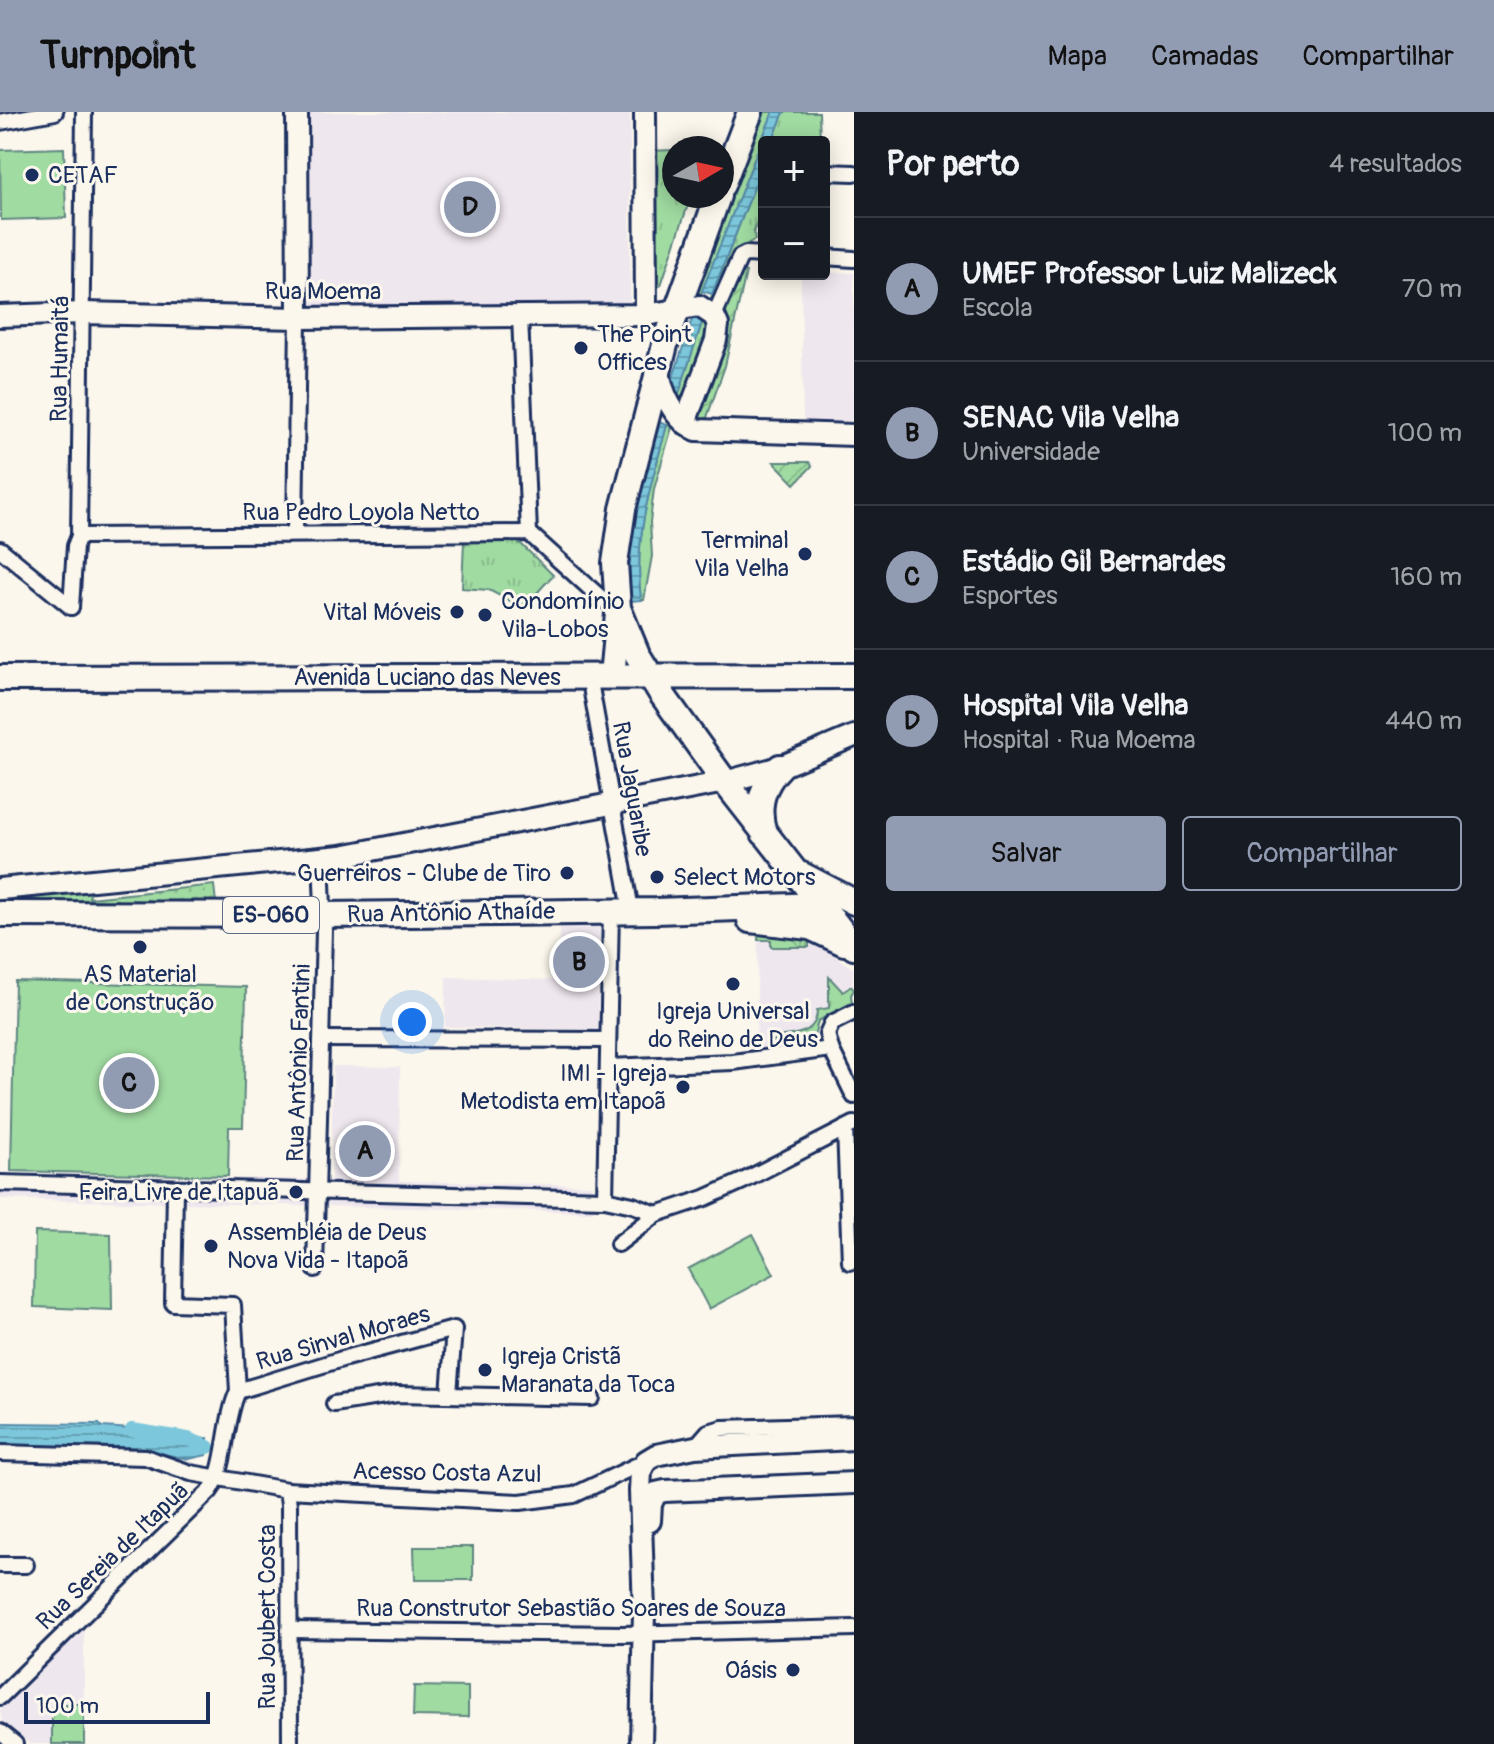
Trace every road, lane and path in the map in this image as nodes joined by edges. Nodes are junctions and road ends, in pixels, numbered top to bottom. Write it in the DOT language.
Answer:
graph roads {
  1 [pos="55,112"];
  2 [pos="84,112"];
  3 [pos="297,112"];
  4 [pos="645,112"];
  5 [pos="750,112"];
  6 [pos="0,122"];
  7 [pos="734,154"];
  8 [pos="830,172"];
  9 [pos="854,173"];
  10 [pos="713,208"];
  11 [pos="758,255"];
  12 [pos="830,257"];
  13 [pos="854,259"];
  14 [pos="675,309"];
  15 [pos="83,313"];
  16 [pos="646,315"];
  17 [pos="0,316"];
  18 [pos="520,316"];
  19 [pos="714,316"];
  20 [pos="298,318"];
  21 [pos="666,341"];
  22 [pos="659,370"];
  23 [pos="685,423"];
  24 [pos="854,435"];
  25 [pos="529,533"];
  26 [pos="295,534"];
  27 [pos="79,536"];
  28 [pos="0,549"];
  29 [pos="618,606"];
  30 [pos="649,675"];
  31 [pos="601,676"];
  32 [pos="0,678"];
  33 [pos="847,679"];
  34 [pos="854,736"];
  35 [pos="780,767"];
  36 [pos="725,782"];
  37 [pos="612,804"];
  38 [pos="764,833"];
  39 [pos="321,859"];
  40 [pos="790,867"];
  41 [pos="0,889"];
  42 [pos="854,904"];
  43 [pos="819,905"];
  44 [pos="621,911"];
  45 [pos="656,911"];
  46 [pos="0,914"];
  47 [pos="324,915"];
  48 [pos="854,949"];
  49 [pos="854,1012"];
  50 [pos="322,1039"];
  51 [pos="608,1040"];
  52 [pos="831,1049"];
  53 [pos="608,1067"];
  54 [pos="854,1096"];
  55 [pos="850,1126"];
  56 [pos="0,1183"];
  57 [pos="851,1185"];
  58 [pos="175,1189"];
  59 [pos="317,1192"];
  60 [pos="605,1199"];
  61 [pos="657,1214"];
  62 [pos="618,1244"];
  63 [pos="850,1262"];
  64 [pos="315,1269"];
  65 [pos="238,1391"];
  66 [pos="449,1394"];
  67 [pos="592,1398"];
  68 [pos="334,1404"];
  69 [pos="854,1424"];
  70 [pos="854,1439"];
  71 [pos="695,1447"];
  72 [pos="0,1453"];
  73 [pos="646,1461"];
  74 [pos="217,1477"];
  75 [pos="854,1483"];
  76 [pos="287,1490"];
  77 [pos="0,1565"];
  78 [pos="26,1565"];
  79 [pos="644,1612"];
  80 [pos="854,1628"];
  81 [pos="289,1630"];
  82 [pos="643,1634"];
  83 [pos="0,1697"];
  84 [pos="0,1732"];
  85 [pos="15,1744"];
  86 [pos="290,1744"];
  87 [pos="641,1744"];
  1 -- 6 [label="street"];
  2 -- 15 [label="street, Rua Humaitá"];
  3 -- 20 [label="street"];
  4 -- 16 [label="street"];
  5 -- 7 [label="main road"];
  8 -- 9 [label="street"];
  10 -- 14 [label="main road"];
  11 -- 19 [label="street"];
  12 -- 13 [label="street"];
  14 -- 16 [label="street, Rua Moema"];
  14 -- 19 [label="street"];
  14 -- 21 [label="main road"];
  15 -- 17 [label="street, Rua Moema"];
  15 -- 20 [label="street, Rua Moema"];
  15 -- 27 [label="street, Rua Humaitá"];
  16 -- 18 [label="street, Rua Moema"];
  16 -- 21 [label="street"];
  18 -- 20 [label="street, Rua Moema"];
  18 -- 25 [label="street"];
  19 -- 23 [label="street"];
  20 -- 26 [label="street"];
  21 -- 22 [label="main road"];
  22 -- 23 [label="street"];
  22 -- 29 [label="main road"];
  23 -- 24 [label="street"];
  25 -- 26 [label="street, Rua Pedro Loyola Netto"];
  25 -- 29 [label="street"];
  26 -- 27 [label="street, Rua Pedro Loyola Netto"];
  27 -- 28 [label="street, Rua Humaitá"];
  29 -- 30 [label="main road"];
  29 -- 31 [label="main road"];
  30 -- 31 [label="main road, Avenida Luciano das Neves"];
  30 -- 33 [label="main road, Avenida Luciano das Neves"];
  30 -- 36 [label="main road"];
  31 -- 32 [label="main road, Avenida Luciano das Neves"];
  31 -- 37 [label="street, Rua Jaguaribe"];
  34 -- 35 [label="street"];
  35 -- 36 [label="street"];
  35 -- 38 [label="main road"];
  36 -- 37 [label="street"];
  36 -- 38 [label="main road"];
  37 -- 39 [label="street"];
  37 -- 44 [label="street, Rua Jaguaribe"];
  38 -- 40 [label="main road"];
  39 -- 41 [label="street"];
  39 -- 47 [label="street, Rua Antônio Fantini"];
  40 -- 42 [label="main road"];
  40 -- 43 [label="main road"];
  42 -- 43 [label="street, Rua Antônio Athaíde"];
  43 -- 45 [label="main road, Rua Antônio Athaíde"];
  43 -- 48 [label="main road"];
  44 -- 45 [label="main road, Rua Antônio Athaíde / ES-060"];
  44 -- 47 [label="main road, Rua Antônio Athaíde / ES-060"];
  44 -- 51 [label="street, Rua Jaguaribe"];
  45 -- 48 [label="main road"];
  46 -- 47 [label="main road, Rua Antônio Athaíde / ES-060"];
  47 -- 50 [label="street, Rua Antônio Fantini"];
  49 -- 52 [label="street"];
  50 -- 51 [label="street"];
  50 -- 59 [label="street, Rua Antônio Fantini"];
  51 -- 53 [label="street, Rua Jaguaribe"];
  52 -- 53 [label="street"];
  52 -- 54 [label="street"];
  53 -- 60 [label="street, Rua Jaguaribe"];
  55 -- 57 [label="street"];
  55 -- 61 [label="street"];
  56 -- 58 [label="street"];
  57 -- 63 [label="street"];
  58 -- 59 [label="street"];
  58 -- 65 [label="street"];
  59 -- 60 [label="street"];
  59 -- 64 [label="street, Rua Antônio Fantini"];
  60 -- 61 [label="street"];
  61 -- 62 [label="street"];
  65 -- 66 [label="street, Rua Sinval Moraes"];
  65 -- 74 [label="street, Rua Sinval Moraes"];
  66 -- 67 [label="street"];
  66 -- 68 [label="street"];
  69 -- 71 [label="street"];
  70 -- 71 [label="street"];
  71 -- 73 [label="street"];
  72 -- 74 [label="street, Acesso Costa Azul"];
  73 -- 76 [label="street, Acesso Costa Azul"];
  73 -- 79 [label="street"];
  74 -- 76 [label="street, Acesso Costa Azul"];
  74 -- 83 [label="street, Rua Sereia de Itapuã"];
  75 -- 79 [label="street"];
  76 -- 81 [label="street, Rua Joubert Costa"];
  77 -- 78 [label="street"];
  79 -- 82 [label="street"];
  80 -- 82 [label="street, Rua Construtor Sebastião Soares de Souza"];
  81 -- 82 [label="street, Rua Construtor Sebastião Soares de Souza"];
  81 -- 86 [label="street, Rua Joubert Costa"];
  82 -- 87 [label="street"];
  84 -- 85 [label="street"];
}
